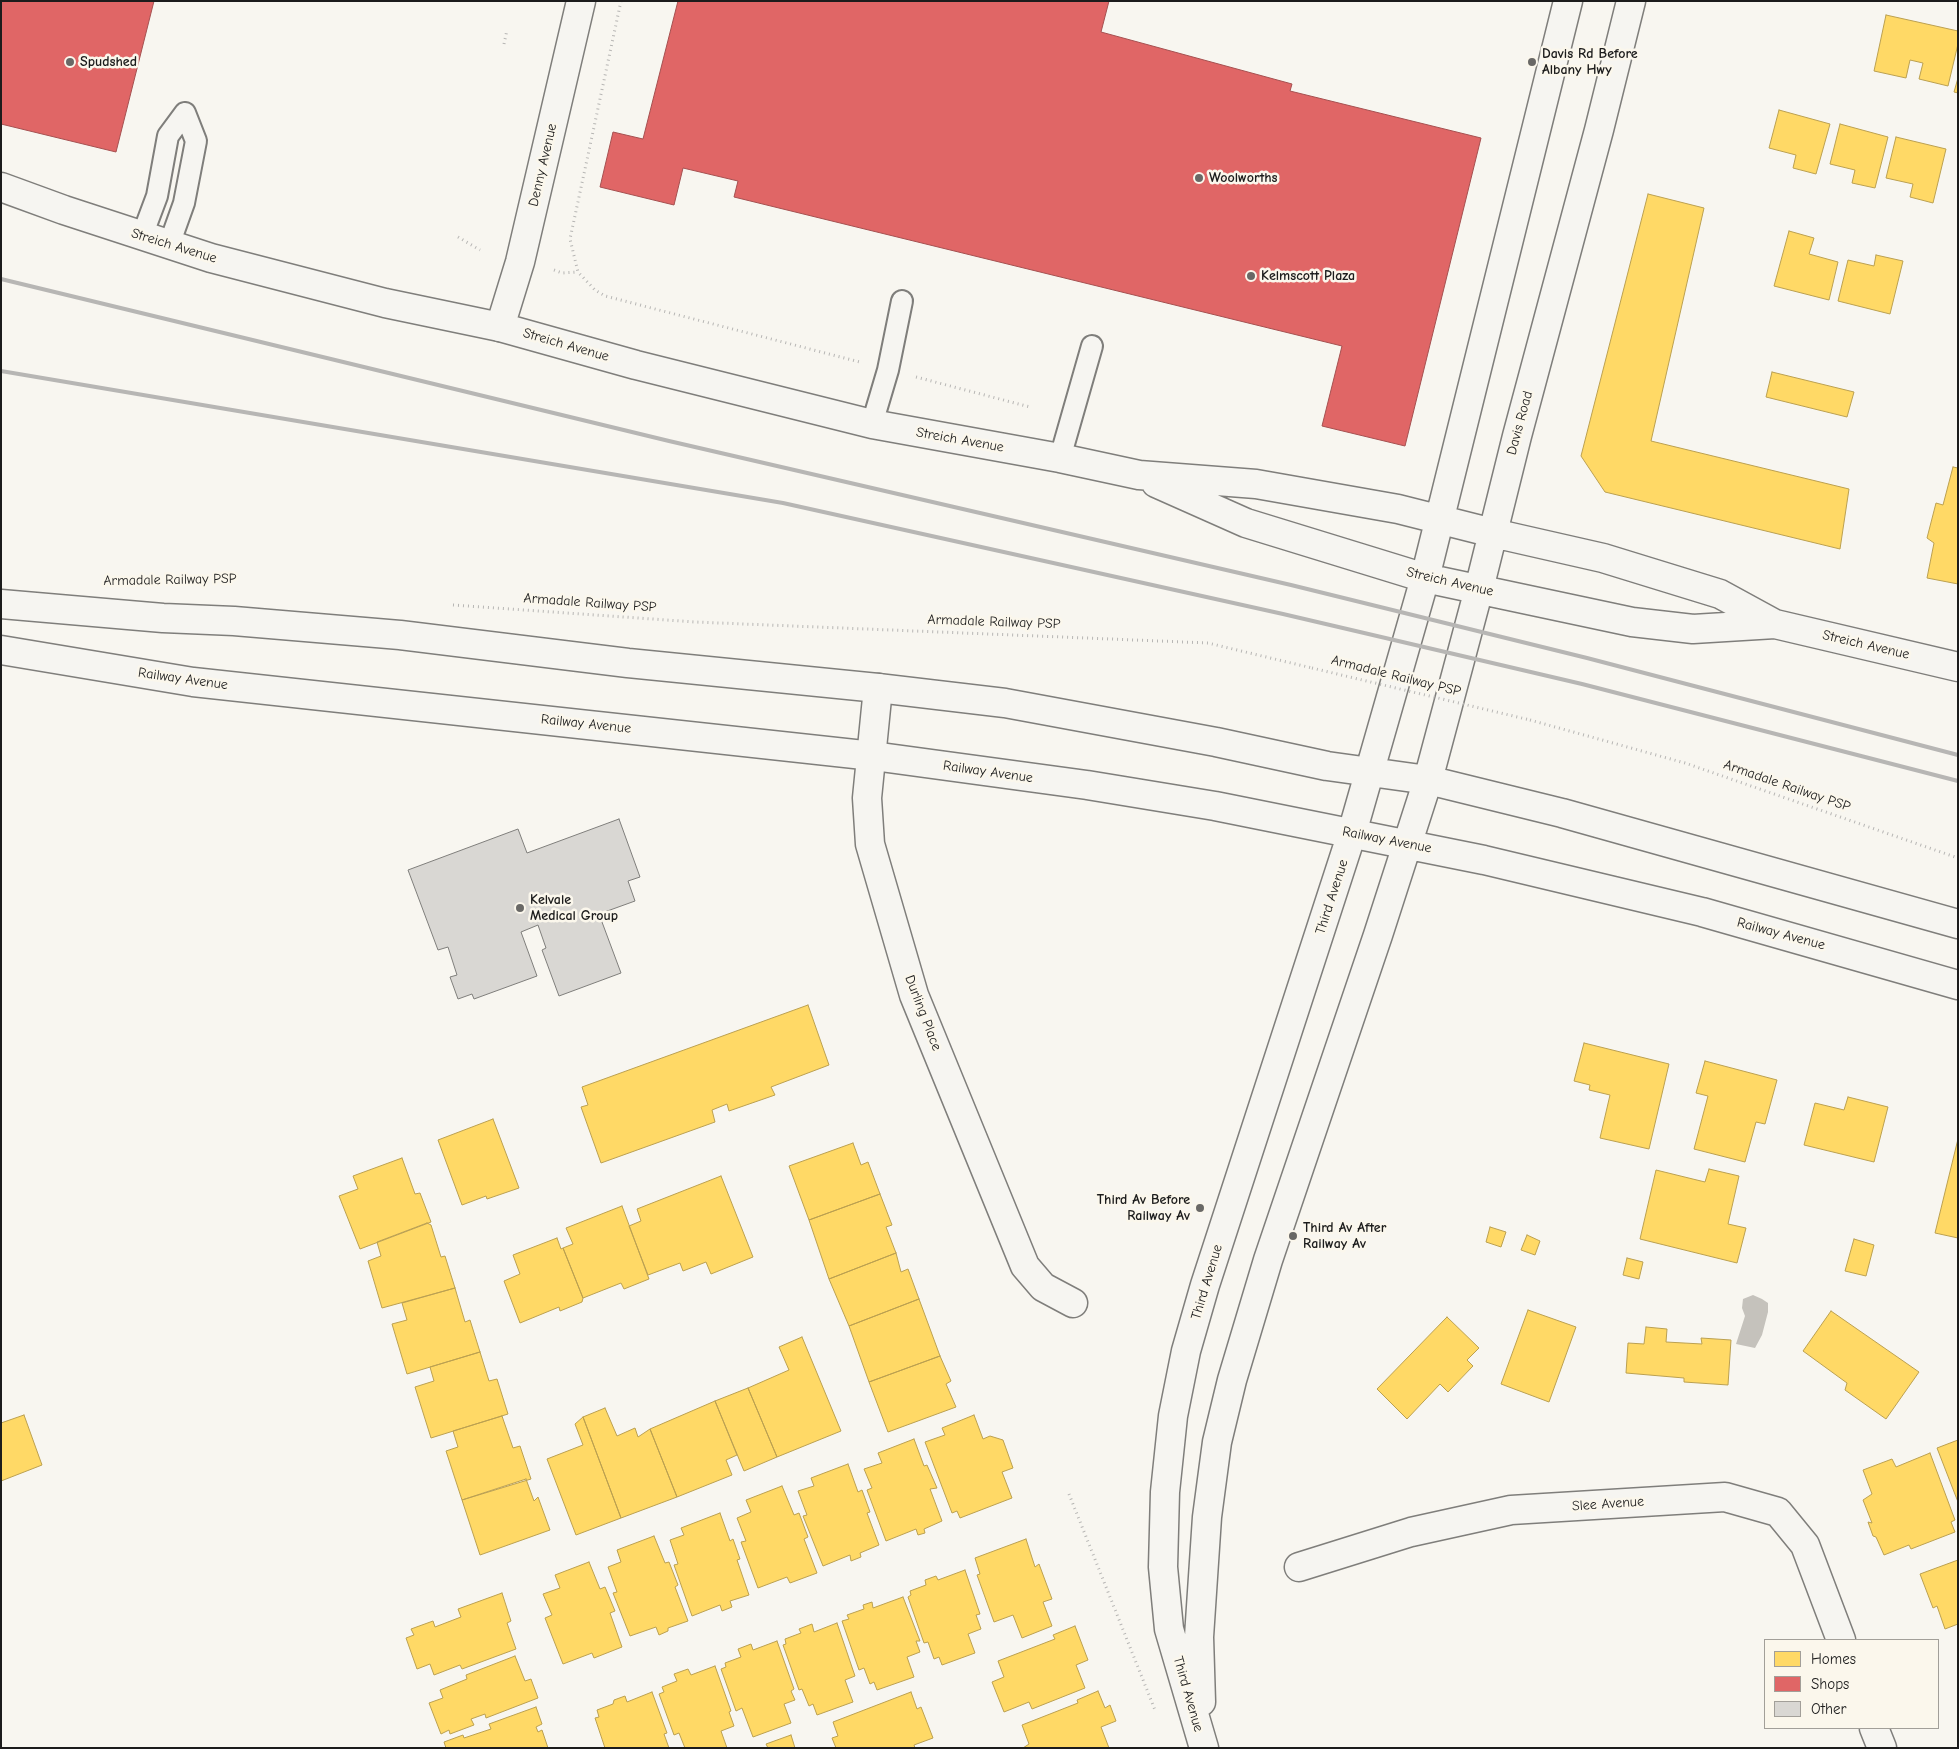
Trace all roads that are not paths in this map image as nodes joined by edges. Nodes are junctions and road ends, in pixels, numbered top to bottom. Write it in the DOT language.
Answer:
graph roads {
  1 [pos="581,1"];
  2 [pos="1568,1"];
  3 [pos="1631,1"];
  4 [pos="1,187"];
  5 [pos="142,236"];
  6 [pos="169,245"];
  7 [pos="902,301"];
  8 [pos="500,327"];
  9 [pos="1092,346"];
  10 [pos="872,424"];
  11 [pos="1060,458"];
  12 [pos="1139,475"];
  13 [pos="1441,519"];
  14 [pos="1493,533"];
  15 [pos="1425,578"];
  16 [pos="1479,589"];
  17 [pos="1,604"];
  18 [pos="1775,624"];
  19 [pos="1,650"];
  20 [pos="1958,667"];
  21 [pos="878,688"];
  22 [pos="873,756"];
  23 [pos="1370,772"];
  24 [pos="1428,780"];
  25 [pos="1352,833"];
  26 [pos="1409,844"];
  27 [pos="1958,924"];
  28 [pos="1958,985"];
  29 [pos="1073,1303"];
  30 [pos="1299,1567"];
  31 [pos="1841,1639"];
  32 [pos="1874,1729"];
  33 [pos="1203,1746"];
  34 [pos="1882,1748"];
  1 -- 8 [label="main road, Denny Avenue"];
  2 -- 13 [label="main road"];
  3 -- 14 [label="main road, Davis Road"];
  4 -- 5 [label="main road, Streich Avenue"];
  5 -- 6 [label="main road, Streich Avenue"];
  5 -- 6 [label="lane"];
  6 -- 8 [label="main road, Streich Avenue"];
  7 -- 10 [label="lane"];
  8 -- 10 [label="main road, Streich Avenue"];
  9 -- 11 [label="lane"];
  10 -- 11 [label="main road, Streich Avenue"];
  11 -- 12 [label="main road, Streich Avenue"];
  12 -- 13 [label="main road, Streich Avenue"];
  12 -- 15 [label="main road, Streich Avenue"];
  13 -- 14 [label="main road, Streich Avenue"];
  13 -- 15 [label="main road"];
  14 -- 16 [label="main road, Davis Road"];
  14 -- 18 [label="main road, Streich Avenue"];
  15 -- 16 [label="main road, Streich Avenue"];
  15 -- 23 [label="main road"];
  16 -- 18 [label="main road, Streich Avenue"];
  16 -- 24 [label="main road, Davis Road"];
  17 -- 21 [label="main road"];
  18 -- 20 [label="main road, Streich Avenue"];
  19 -- 22 [label="main road, Railway Avenue"];
  21 -- 22 [label="main road, Durling Place"];
  21 -- 23 [label="main road"];
  22 -- 25 [label="main road, Railway Avenue"];
  22 -- 29 [label="main road, Durling Place"];
  23 -- 24 [label="main road"];
  23 -- 25 [label="main road"];
  24 -- 26 [label="main road, Davis Road"];
  24 -- 27 [label="main road"];
  25 -- 26 [label="main road, Railway Avenue"];
  25 -- 33 [label="main road, Third Avenue"];
  26 -- 28 [label="main road, Railway Avenue"];
  26 -- 33 [label="main road, Third Avenue"];
  30 -- 31 [label="main road, Slee Avenue"];
  32 -- 34 [label="main road"];
}
